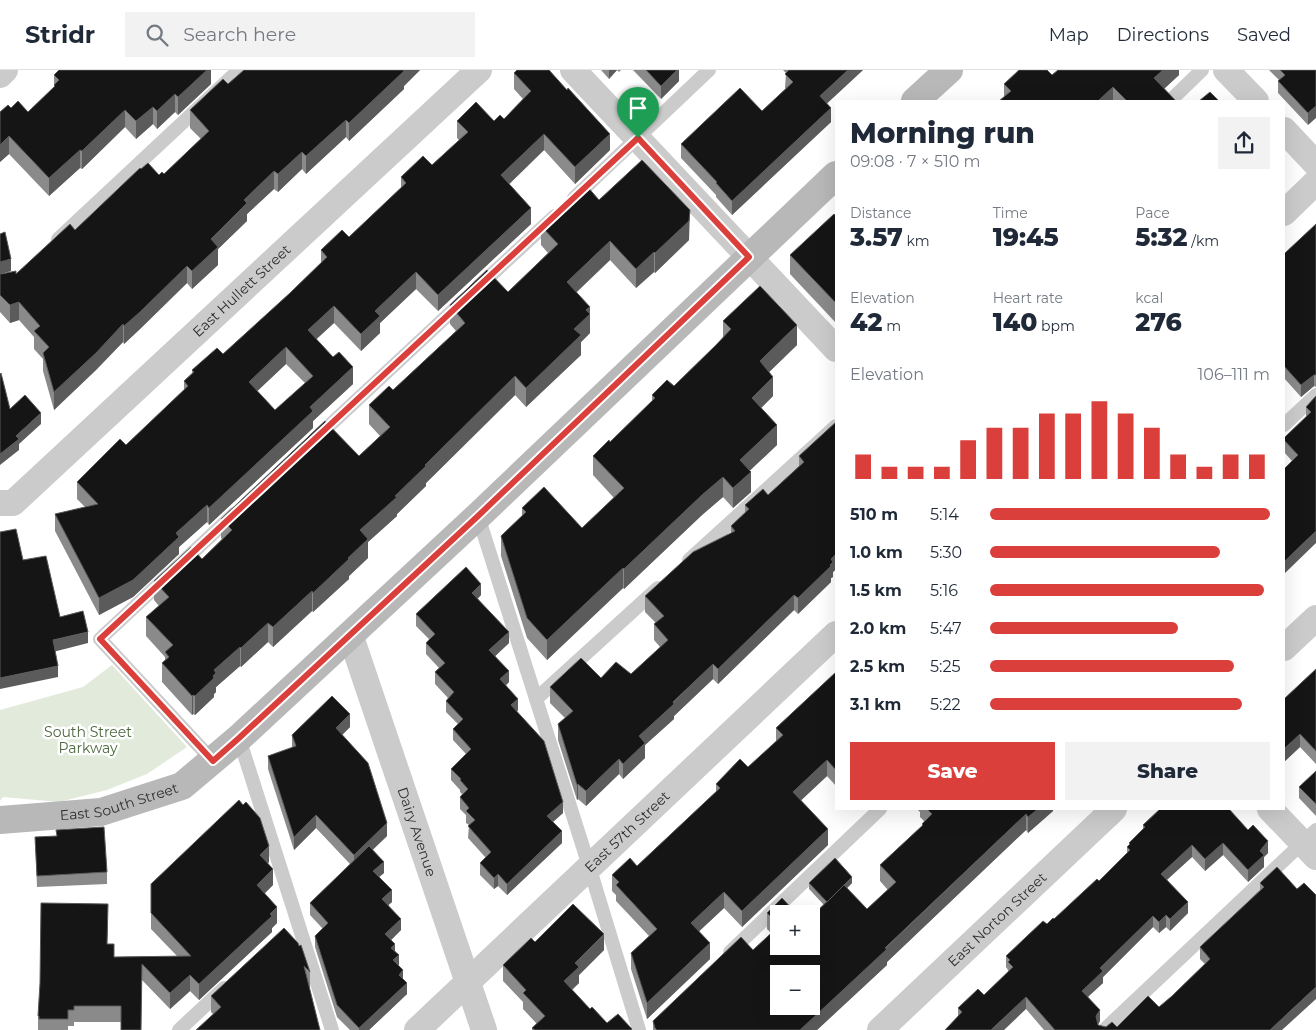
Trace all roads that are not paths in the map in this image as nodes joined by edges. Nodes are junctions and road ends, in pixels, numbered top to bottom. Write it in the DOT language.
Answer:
graph roads {
  1 [pos="5,70"];
  2 [pos="239,70"];
  3 [pos="479,70"];
  4 [pos="573,70"];
  5 [pos="710,70"];
  6 [pos="949,70"];
  7 [pos="1202,70"];
  8 [pos="1226,70"];
  9 [pos="0,74"];
  10 [pos="916,100"];
  11 [pos="1171,100"];
  12 [pos="1255,100"];
  13 [pos="1285,131"];
  14 [pos="638,138"];
  15 [pos="1316,164"];
  16 [pos="835,177"];
  17 [pos="1316,182"];
  18 [pos="1285,212"];
  19 [pos="50,246"];
  20 [pos="749,257"];
  21 [pos="835,348"];
  22 [pos="1316,395"];
  23 [pos="1285,424"];
  24 [pos="835,427"];
  25 [pos="304,450"];
  26 [pos="0,503"];
  27 [pos="246,504"];
  28 [pos="478,516"];
  29 [pos="682,566"];
  30 [pos="668,579"];
  31 [pos="1316,618"];
  32 [pos="350,634"];
  33 [pos="835,635"];
  34 [pos="1285,647"];
  35 [pos="536,699"];
  36 [pos="239,738"];
  37 [pos="213,761"];
  38 [pos="879,810"];
  39 [pos="1113,810"];
  40 [pos="1271,810"];
  41 [pos="0,820"];
  42 [pos="1311,844"];
  43 [pos="589,866"];
  44 [pos="297,920"];
  45 [pos="283,933"];
  46 [pos="718,963"];
  47 [pos="234,978"];
  48 [pos="468,983"];
  49 [pos="179,1030"];
  50 [pos="332,1030"];
  51 [pos="417,1030"];
  52 [pos="484,1030"];
  53 [pos="639,1030"];
  54 [pos="880,1030"];
  55 [pos="1104,1030"];
  1 -- 9 [label="street"];
  2 -- 19 [label="lane"];
  3 -- 26 [label="street, East Hullett Street"];
  4 -- 14 [label="street"];
  5 -- 14 [label="lane"];
  6 -- 10 [label="street"];
  7 -- 11 [label="lane"];
  8 -- 12 [label="street"];
  13 -- 15 [label="street"];
  14 -- 20 [label="street"];
  14 -- 25 [label="lane"];
  16 -- 20 [label="street, East South Street"];
  17 -- 18 [label="street"];
  20 -- 21 [label="street"];
  20 -- 28 [label="street, East South Street"];
  22 -- 23 [label="lane"];
  24 -- 29 [label="lane"];
  27 -- 37 [label="lane"];
  28 -- 32 [label="street, East South Street"];
  28 -- 35 [label="lane"];
  30 -- 35 [label="lane"];
  31 -- 34 [label="street"];
  32 -- 36 [label="street, East South Street"];
  32 -- 48 [label="street, Dairy Avenue"];
  33 -- 43 [label="street, East 57th Street"];
  35 -- 43 [label="lane"];
  36 -- 37 [label="street, East South Street"];
  36 -- 44 [label="lane"];
  37 -- 41 [label="street, East South Street"];
  38 -- 46 [label="lane"];
  39 -- 54 [label="street, East Norton Street"];
  40 -- 42 [label="street"];
  42 -- 55 [label="lane"];
  43 -- 48 [label="street, East 57th Street"];
  43 -- 53 [label="lane"];
  44 -- 45 [label="lane"];
  44 -- 50 [label="lane"];
  47 -- 49 [label="lane"];
  48 -- 51 [label="street, East 57th Street"];
  48 -- 52 [label="street, Dairy Avenue"];
}
